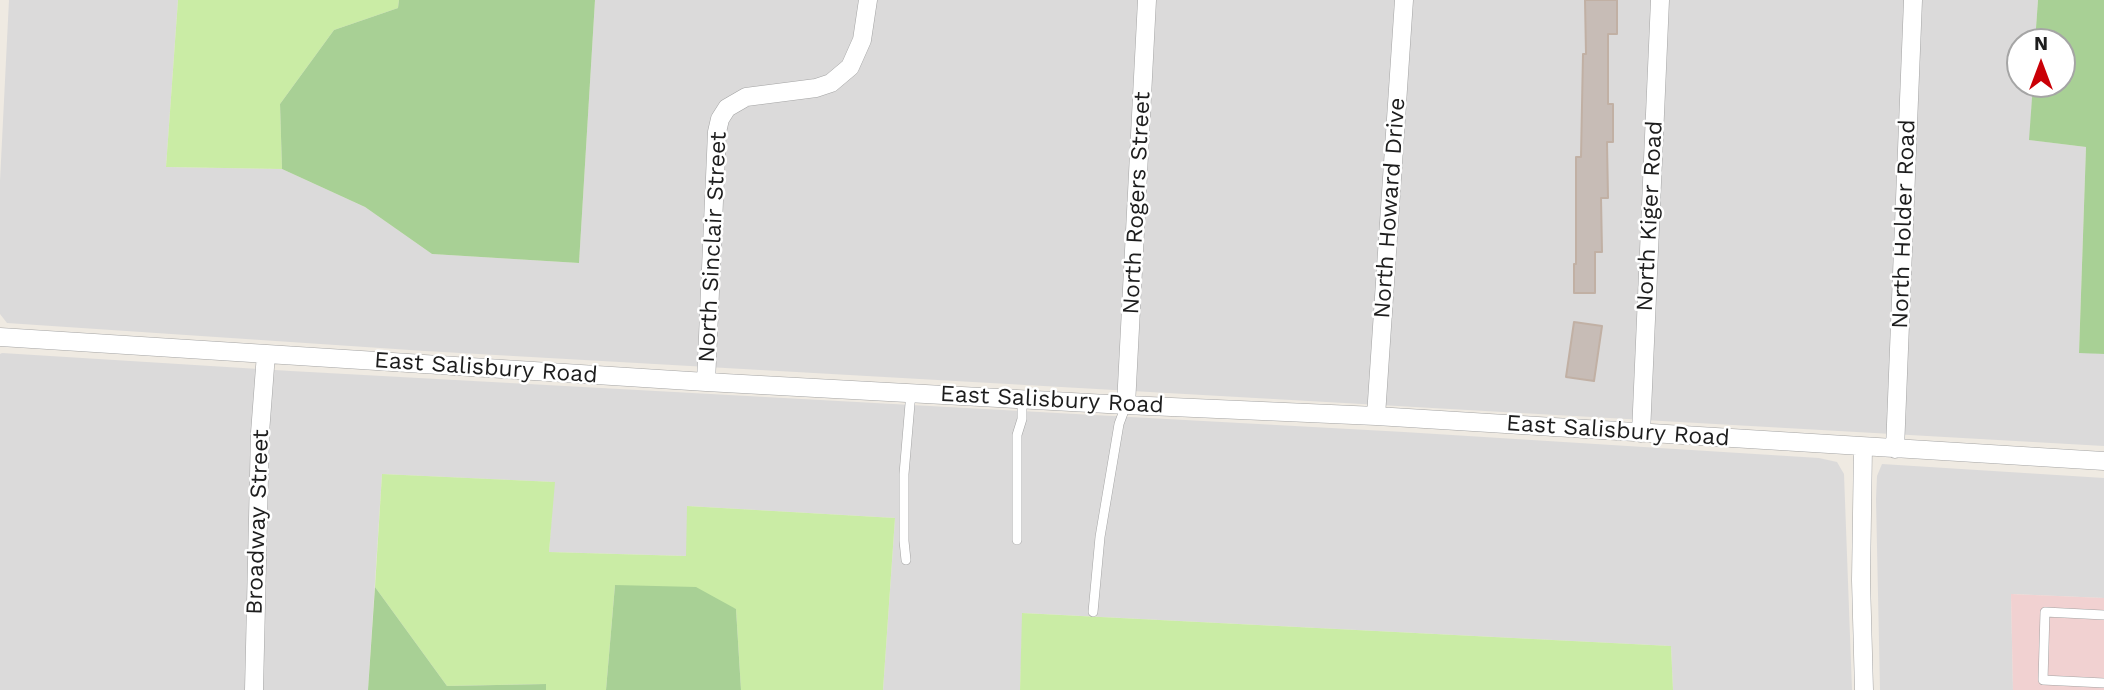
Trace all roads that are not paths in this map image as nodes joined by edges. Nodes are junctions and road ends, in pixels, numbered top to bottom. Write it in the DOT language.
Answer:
graph roads {
  1 [pos="868,0"];
  2 [pos="1147,0"];
  3 [pos="1404,0"];
  4 [pos="1660,0"];
  5 [pos="1913,0"];
  6 [pos="0,337"];
  7 [pos="266,354"];
  8 [pos="706,382"];
  9 [pos="911,392"];
  10 [pos="1022,399"];
  11 [pos="1126,405"];
  12 [pos="1376,416"];
  13 [pos="1641,433"];
  14 [pos="1863,447"];
  15 [pos="1895,449"];
  16 [pos="2104,461"];
  17 [pos="1017,540"];
  18 [pos="906,560"];
  19 [pos="1093,612"];
  20 [pos="2104,615"];
  21 [pos="2104,683"];
  22 [pos="254,690"];
  23 [pos="1864,690"];
  1 -- 8 [label="street, North Sinclair Street"];
  2 -- 11 [label="street, North Rogers Street"];
  3 -- 12 [label="street, North Howard Drive"];
  4 -- 13 [label="street, North Kiger Road"];
  5 -- 15 [label="street, North Holder Road"];
  6 -- 7 [label="street, East Salisbury Road"];
  7 -- 8 [label="street, East Salisbury Road"];
  7 -- 22 [label="street, Broadway Street"];
  8 -- 9 [label="street, East Salisbury Road"];
  9 -- 10 [label="street, East Salisbury Road"];
  9 -- 18 [label="lane"];
  10 -- 11 [label="street, East Salisbury Road"];
  10 -- 17 [label="lane"];
  11 -- 12 [label="street, East Salisbury Road"];
  11 -- 19 [label="lane"];
  12 -- 13 [label="street, East Salisbury Road"];
  13 -- 14 [label="street, East Salisbury Road"];
  14 -- 15 [label="street, East Salisbury Road"];
  14 -- 23 [label="street"];
  15 -- 16 [label="street, East Salisbury Road"];
  20 -- 21 [label="lane"];
}
